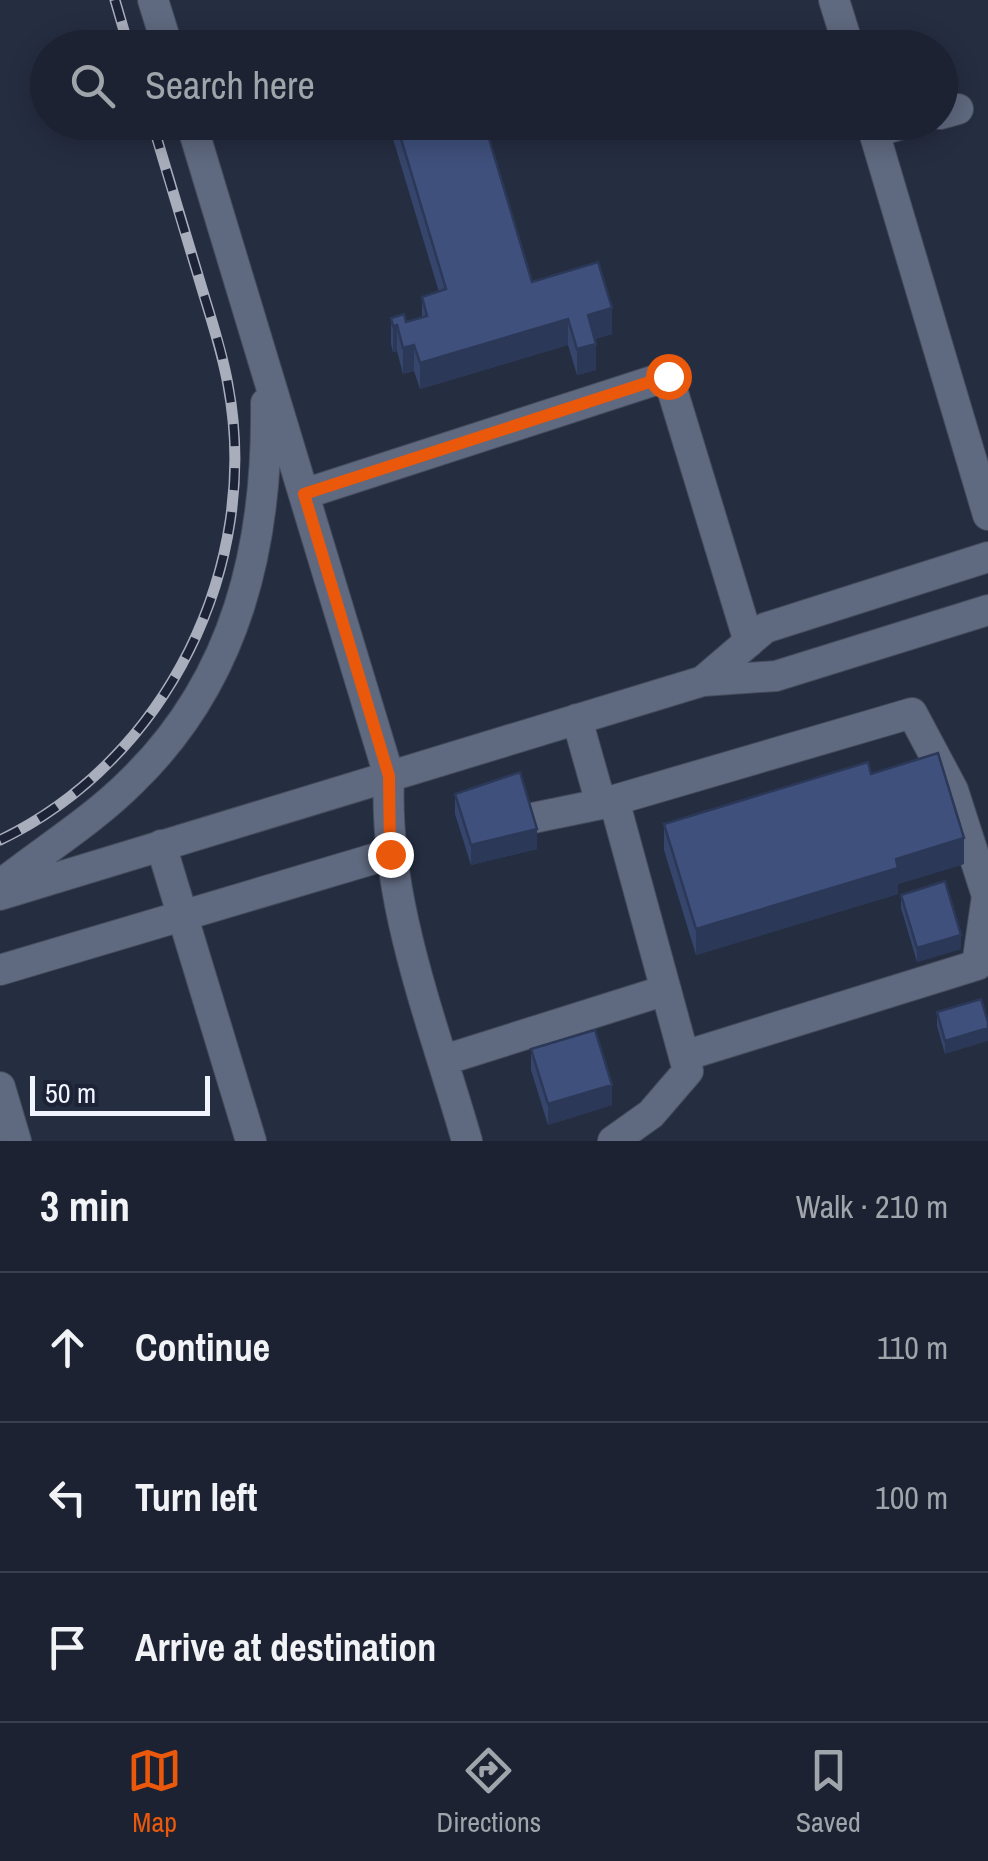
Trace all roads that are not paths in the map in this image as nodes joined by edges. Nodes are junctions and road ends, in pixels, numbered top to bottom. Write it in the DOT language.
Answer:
graph roads {
  1 [pos="153,0"];
  2 [pos="834,0"];
  3 [pos="162,30"];
  4 [pos="843,30"];
  5 [pos="196,140"];
  6 [pos="876,140"];
  7 [pos="265,365"];
  8 [pos="978,442"];
  9 [pos="304,494"];
  10 [pos="988,516"];
  11 [pos="988,557"];
  12 [pos="988,610"];
  13 [pos="748,642"];
  14 [pos="703,681"];
  15 [pos="577,719"];
  16 [pos="389,776"];
  17 [pos="607,802"];
  18 [pos="528,820"];
  19 [pos="161,845"];
  20 [pos="390,854"];
  21 [pos="0,885"];
  22 [pos="0,894"];
  23 [pos="182,917"];
  24 [pos="0,970"];
  25 [pos="666,990"];
  26 [pos="684,1056"];
  27 [pos="444,1060"];
  28 [pos="0,1087"];
  29 [pos="16,1141"];
  30 [pos="250,1141"];
  31 [pos="466,1141"];
  32 [pos="613,1141"];
  1 -- 3 [label="street"];
  2 -- 4 [label="street"];
  5 -- 7 [label="street"];
  6 -- 8 [label="street"];
  7 -- 9 [label="street"];
  7 -- 21 [label="street"];
  8 -- 10 [label="street"];
  9 -- 13 [label="street"];
  9 -- 16 [label="street"];
  11 -- 13 [label="street"];
  12 -- 14 [label="street"];
  13 -- 14 [label="street"];
  14 -- 15 [label="street"];
  15 -- 16 [label="street"];
  15 -- 17 [label="street"];
  16 -- 19 [label="street"];
  16 -- 20 [label="street"];
  17 -- 18 [label="street"];
  17 -- 25 [label="street"];
  17 -- 26 [label="street"];
  19 -- 22 [label="street"];
  19 -- 23 [label="street"];
  20 -- 23 [label="street"];
  20 -- 27 [label="street"];
  23 -- 24 [label="street"];
  23 -- 30 [label="street"];
  25 -- 26 [label="street"];
  25 -- 27 [label="street"];
  26 -- 32 [label="street"];
  27 -- 31 [label="street"];
  28 -- 29 [label="street"];
}
